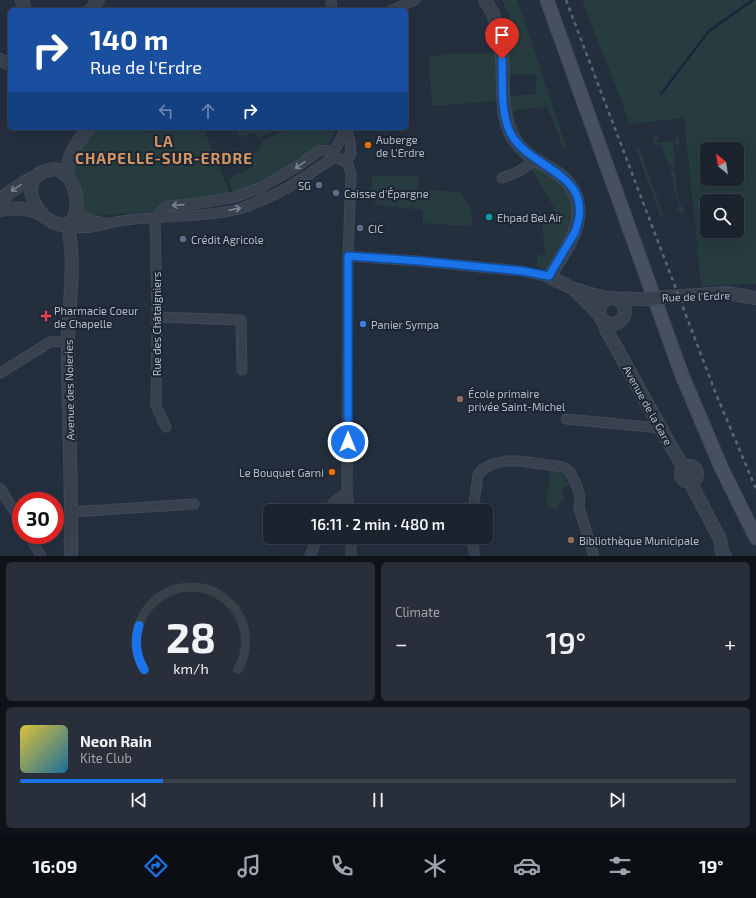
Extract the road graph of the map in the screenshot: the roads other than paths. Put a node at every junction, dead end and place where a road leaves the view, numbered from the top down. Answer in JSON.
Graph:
{"nodes":[{"id":1,"x":415,"y":0,"type":"edge"},
{"id":2,"x":485,"y":0,"type":"edge"},
{"id":3,"x":546,"y":0,"type":"edge"},
{"id":4,"x":397,"y":8,"type":"edge"},
{"id":5,"x":81,"y":130,"type":"edge"},
{"id":6,"x":87,"y":130,"type":"edge"},
{"id":7,"x":346,"y":130,"type":"edge"},
{"id":8,"x":347,"y":130,"type":"edge"},
{"id":9,"x":350,"y":148,"type":"junction"},
{"id":10,"x":336,"y":150,"type":"junction"},
{"id":11,"x":534,"y":158,"type":"junction"},
{"id":12,"x":346,"y":160,"type":"junction"},
{"id":13,"x":55,"y":169,"type":"junction"},
{"id":14,"x":67,"y":175,"type":"junction"},
{"id":15,"x":33,"y":178,"type":"junction"},
{"id":16,"x":502,"y":178,"type":"dead end"},
{"id":17,"x":0,"y":199,"type":"edge"},
{"id":18,"x":0,"y":210,"type":"edge"},
{"id":19,"x":76,"y":212,"type":"junction"},
{"id":20,"x":42,"y":214,"type":"junction"},
{"id":21,"x":155,"y":218,"type":"junction"},
{"id":22,"x":108,"y":223,"type":"junction"},
{"id":23,"x":69,"y":224,"type":"junction"},
{"id":24,"x":348,"y":256,"type":"junction"},
{"id":25,"x":549,"y":276,"type":"junction"},
{"id":26,"x":574,"y":289,"type":"junction"},
{"id":27,"x":612,"y":298,"type":"junction"},
{"id":28,"x":641,"y":299,"type":"junction"},
{"id":29,"x":756,"y":300,"type":"edge"},
{"id":30,"x":625,"y":311,"type":"junction"},
{"id":31,"x":157,"y":317,"type":"junction"},
{"id":32,"x":605,"y":320,"type":"junction"},
{"id":33,"x":68,"y":341,"type":"junction"},
{"id":34,"x":242,"y":370,"type":"dead end"},
{"id":35,"x":0,"y":373,"type":"edge"},
{"id":36,"x":566,"y":419,"type":"dead end"},
{"id":37,"x":166,"y":427,"type":"dead end"},
{"id":38,"x":660,"y":428,"type":"junction"},
{"id":39,"x":0,"y":488,"type":"edge"},
{"id":40,"x":348,"y":493,"type":"junction"},
{"id":41,"x":194,"y":504,"type":"dead end"},
{"id":42,"x":332,"y":504,"type":"edge"},
{"id":43,"x":349,"y":504,"type":"edge"},
{"id":44,"x":474,"y":504,"type":"edge"},
{"id":45,"x":12,"y":507,"type":"edge"},
{"id":46,"x":72,"y":512,"type":"junction"},
{"id":47,"x":756,"y":538,"type":"edge"},
{"id":48,"x":34,"y":544,"type":"edge"},
{"id":49,"x":315,"y":544,"type":"edge"},
{"id":50,"x":351,"y":544,"type":"edge"},
{"id":51,"x":472,"y":544,"type":"edge"},
{"id":52,"x":41,"y":556,"type":"edge"},
{"id":53,"x":71,"y":556,"type":"edge"},
{"id":54,"x":310,"y":556,"type":"edge"},
{"id":55,"x":351,"y":556,"type":"edge"},
{"id":56,"x":475,"y":556,"type":"edge"},
{"id":57,"x":594,"y":556,"type":"edge"},
{"id":58,"x":725,"y":556,"type":"edge"}],
"edges":[{"from":1,"to":4,"type":"street"},
{"from":2,"to":11,"type":"street"},
{"from":3,"to":47,"type":"main road"},
{"from":5,"to":13,"type":"street"},
{"from":6,"to":14,"type":"street"},
{"from":7,"to":10,"type":"street"},
{"from":8,"to":9,"type":"street"},
{"from":9,"to":10,"type":"street"},
{"from":9,"to":12,"type":"street"},
{"from":10,"to":12,"type":"street"},
{"from":21,"to":10,"type":"street","one_way":true},
{"from":10,"to":21,"type":"street","one_way":true},
{"from":11,"to":16,"type":"street"},
{"from":11,"to":25,"type":"street"},
{"from":12,"to":24,"type":"street"},
{"from":13,"to":14,"type":"street"},
{"from":13,"to":15,"type":"street"},
{"from":14,"to":19,"type":"street"},
{"from":15,"to":17,"type":"street","one_way":true},
{"from":15,"to":20,"type":"street"},
{"from":18,"to":20,"type":"street"},
{"from":19,"to":22,"type":"street"},
{"from":19,"to":23,"type":"street"},
{"from":20,"to":23,"type":"street"},
{"from":21,"to":22,"type":"street"},
{"from":21,"to":31,"type":"street","name":"Rue des Châtaigniers"},
{"from":22,"to":23,"type":"street"},
{"from":23,"to":33,"type":"street","name":"Avenue des Noieries"},
{"from":24,"to":25,"type":"street","name":"Rue de l'Erdre"},
{"from":24,"to":40,"type":"street"},
{"from":25,"to":26,"type":"street","name":"Rue de l'Erdre"},
{"from":26,"to":27,"type":"street","name":"Rue de l'Erdre"},
{"from":26,"to":32,"type":"street","name":"Rue de l'Erdre"},
{"from":27,"to":28,"type":"street","name":"Rue de l'Erdre"},
{"from":27,"to":30,"type":"street"},
{"from":27,"to":32,"type":"street"},
{"from":28,"to":29,"type":"street","name":"Rue de l'Erdre","bridge":true},
{"from":28,"to":30,"type":"street"},
{"from":30,"to":32,"type":"street"},
{"from":31,"to":34,"type":"street"},
{"from":31,"to":37,"type":"street","name":"Rue des Châtaigniers"},
{"from":32,"to":38,"type":"street","name":"Avenue de la Gare"},
{"from":33,"to":35,"type":"street"},
{"from":33,"to":46,"type":"street","name":"Avenue des Noieries"},
{"from":36,"to":38,"type":"street"},
{"from":38,"to":58,"type":"street","name":"Avenue de la Gare"},
{"from":39,"to":45,"type":"street"},
{"from":40,"to":42,"type":"street"},
{"from":40,"to":43,"type":"street"},
{"from":41,"to":46,"type":"street"},
{"from":44,"to":57,"type":"street"},
{"from":46,"to":53,"type":"street","name":"Avenue des Noieries"},
{"from":48,"to":52,"type":"street"},
{"from":49,"to":54,"type":"street"},
{"from":50,"to":55,"type":"street"},
{"from":51,"to":56,"type":"street"}]}
